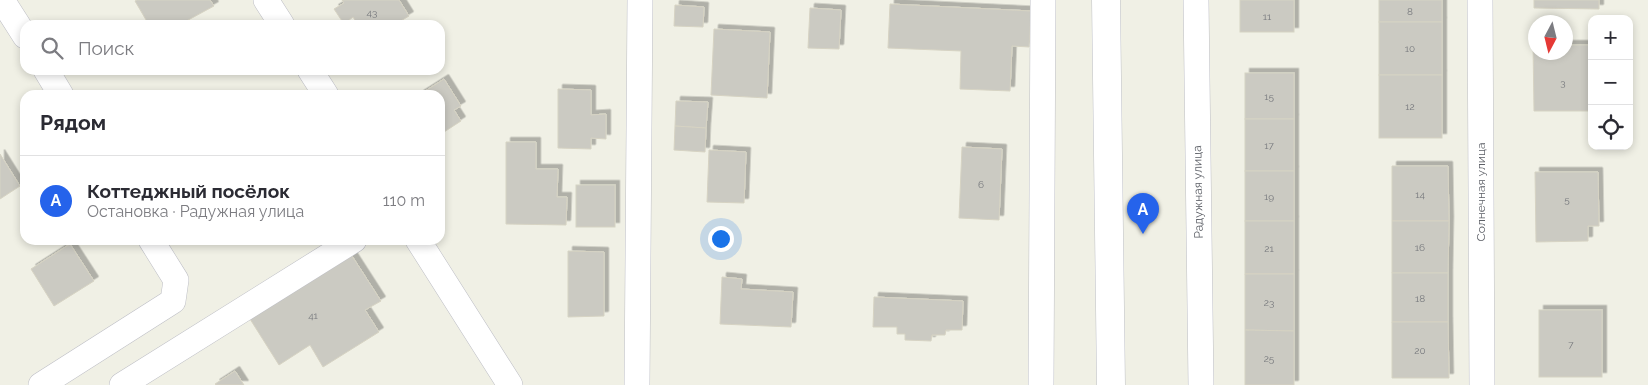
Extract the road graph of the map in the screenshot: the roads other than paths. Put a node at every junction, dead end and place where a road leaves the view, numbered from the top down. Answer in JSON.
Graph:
{"nodes":[{"id":1,"x":2,"y":0,"type":"edge"},
{"id":2,"x":266,"y":0,"type":"edge"},
{"id":3,"x":640,"y":0,"type":"edge"},
{"id":4,"x":1043,"y":0,"type":"edge"},
{"id":5,"x":1106,"y":0,"type":"edge"},
{"id":6,"x":1196,"y":0,"type":"edge"},
{"id":7,"x":1480,"y":0,"type":"edge"},
{"id":8,"x":279,"y":20,"type":"edge"},
{"id":9,"x":20,"y":28,"type":"edge"},
{"id":10,"x":49,"y":75,"type":"edge"},
{"id":11,"x":313,"y":75,"type":"edge"},
{"id":12,"x":58,"y":90,"type":"edge"},
{"id":13,"x":323,"y":90,"type":"edge"},
{"id":14,"x":154,"y":245,"type":"edge"},
{"id":15,"x":346,"y":245,"type":"edge"},
{"id":16,"x":421,"y":245,"type":"edge"},
{"id":17,"x":42,"y":385,"type":"edge"},
{"id":18,"x":122,"y":385,"type":"edge"},
{"id":19,"x":510,"y":385,"type":"edge"},
{"id":20,"x":637,"y":385,"type":"edge"},
{"id":21,"x":1041,"y":385,"type":"edge"},
{"id":22,"x":1111,"y":385,"type":"edge"},
{"id":23,"x":1201,"y":385,"type":"edge"},
{"id":24,"x":1482,"y":385,"type":"edge"}],
"edges":[{"from":1,"to":9,"type":"street"},
{"from":2,"to":8,"type":"street"},
{"from":3,"to":20,"type":"street"},
{"from":4,"to":21,"type":"street"},
{"from":5,"to":22,"type":"main road"},
{"from":6,"to":23,"type":"street","name":"Радужная улица"},
{"from":7,"to":24,"type":"street","name":"Солнечная улица"},
{"from":10,"to":12,"type":"street"},
{"from":11,"to":13,"type":"street"},
{"from":14,"to":17,"type":"street"},
{"from":15,"to":18,"type":"street"},
{"from":16,"to":19,"type":"street"}]}
